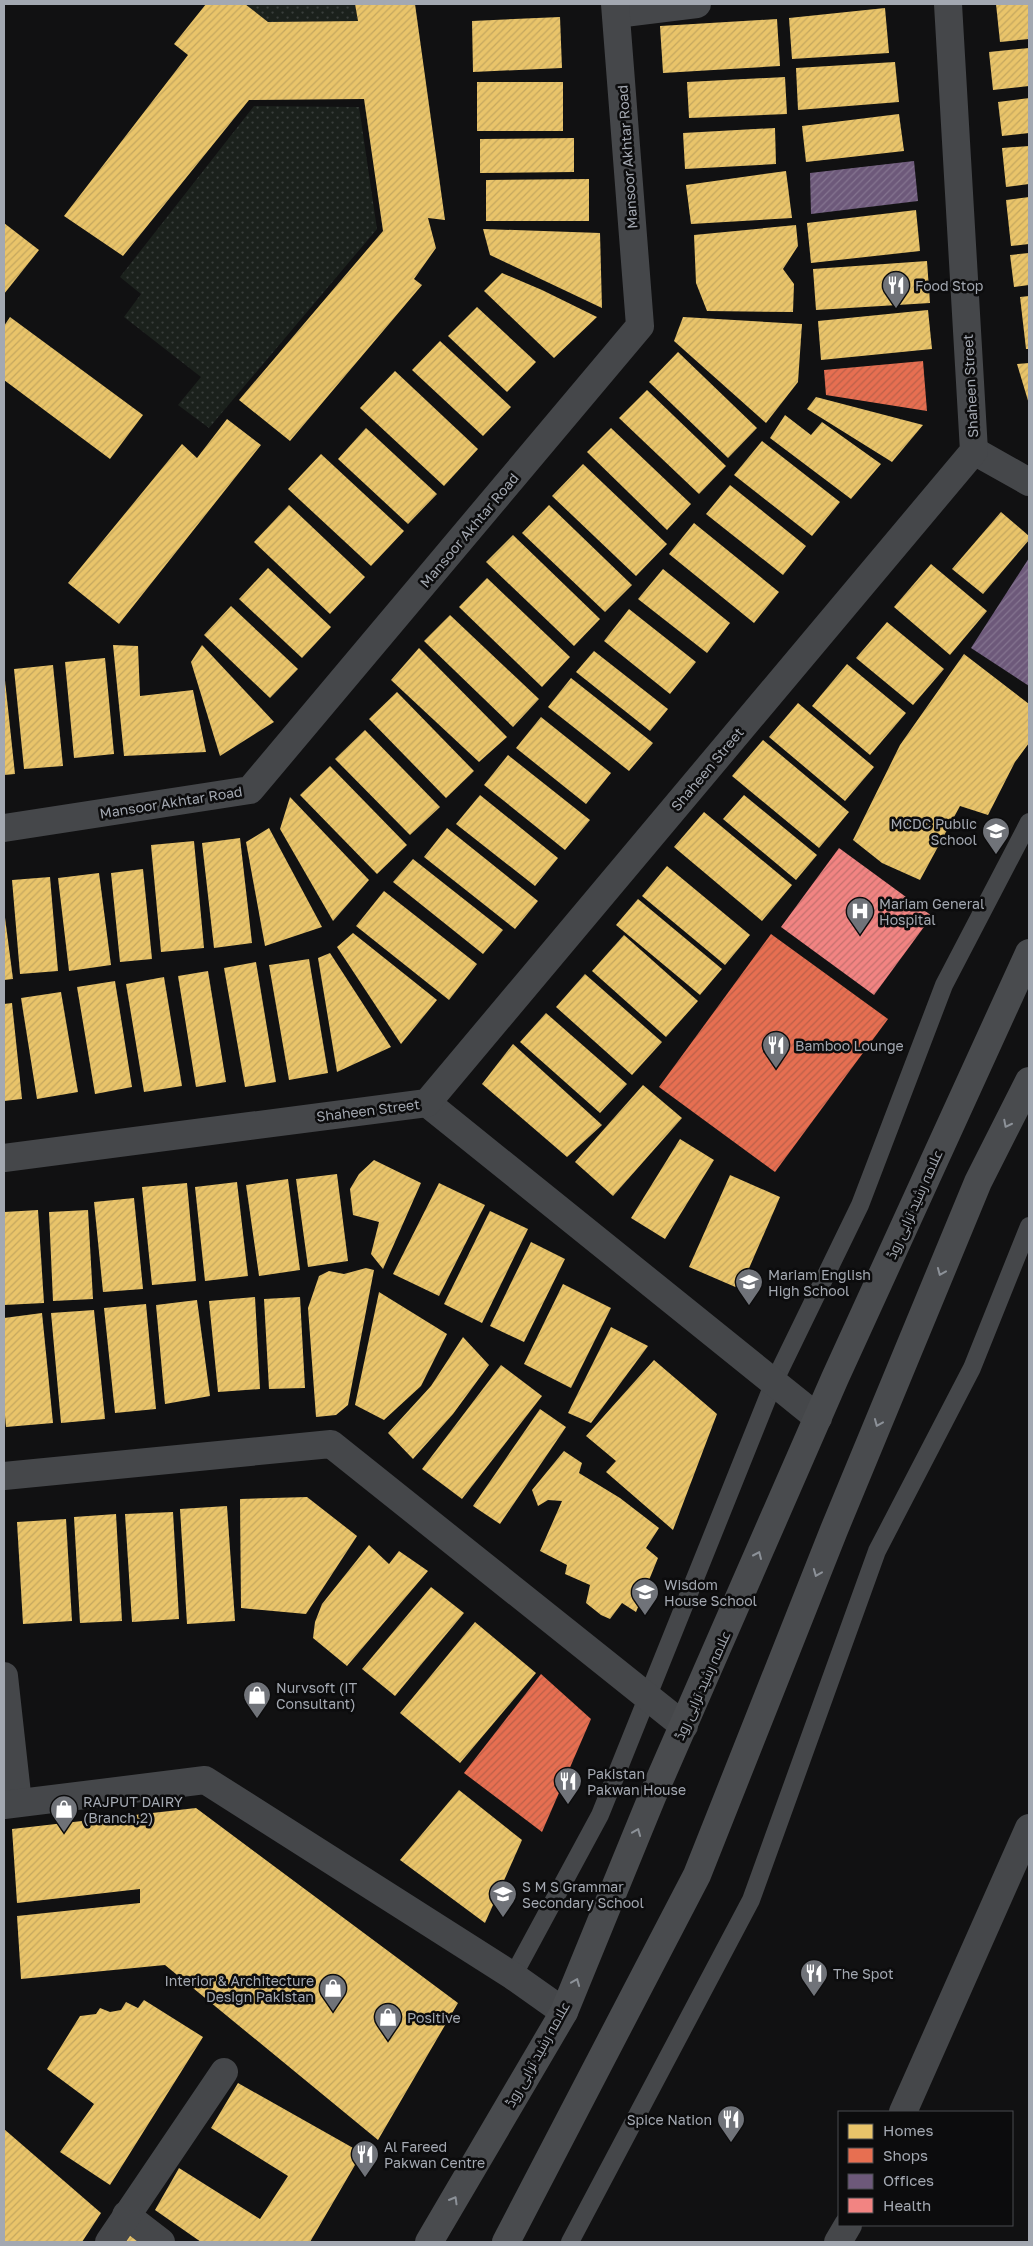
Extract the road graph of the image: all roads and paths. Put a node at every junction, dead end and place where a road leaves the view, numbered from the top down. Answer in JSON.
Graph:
{"nodes":[{"id":1,"x":697,"y":4,"type":"edge"},
{"id":2,"x":948,"y":4,"type":"edge"},
{"id":3,"x":616,"y":9,"type":"edge"},
{"id":4,"x":974,"y":450,"type":"junction"},
{"id":5,"x":1029,"y":482,"type":"edge"},
{"id":6,"x":1029,"y":822,"type":"edge"},
{"id":7,"x":4,"y":828,"type":"edge"},
{"id":8,"x":1029,"y":953,"type":"edge"},
{"id":9,"x":1029,"y":1081,"type":"edge"},
{"id":10,"x":427,"y":1103,"type":"junction"},
{"id":11,"x":4,"y":1158,"type":"edge"},
{"id":12,"x":1029,"y":1226,"type":"edge"},
{"id":13,"x":774,"y":1382,"type":"junction"},
{"id":14,"x":818,"y":1418,"type":"junction"},
{"id":15,"x":4,"y":1476,"type":"edge"},
{"id":16,"x":4,"y":1676,"type":"edge"},
{"id":17,"x":647,"y":1697,"type":"junction"},
{"id":18,"x":684,"y":1726,"type":"junction"},
{"id":19,"x":11,"y":1804,"type":"edge"},
{"id":20,"x":1029,"y":1828,"type":"edge"},
{"id":21,"x":513,"y":1976,"type":"junction"},
{"id":22,"x":564,"y":2012,"type":"junction"},
{"id":23,"x":224,"y":2072,"type":"dead end"},
{"id":24,"x":903,"y":2111,"type":"edge"},
{"id":25,"x":126,"y":2215,"type":"junction"},
{"id":26,"x":847,"y":2226,"type":"edge"},
{"id":27,"x":109,"y":2242,"type":"edge"},
{"id":28,"x":161,"y":2242,"type":"edge"},
{"id":29,"x":429,"y":2242,"type":"edge"},
{"id":30,"x":506,"y":2242,"type":"edge"},
{"id":31,"x":570,"y":2242,"type":"edge"},
{"id":32,"x":838,"y":2242,"type":"edge"}],
"edges":[{"from":1,"to":3,"type":"street"},
{"from":2,"to":4,"type":"street","name":"Shaheen Street"},
{"from":3,"to":7,"type":"street","name":"Mansoor Akhtar Road"},
{"from":4,"to":5,"type":"street"},
{"from":4,"to":10,"type":"street","name":"Shaheen Street"},
{"from":6,"to":13,"type":"lane"},
{"from":8,"to":14,"type":"main road","name":"علامہ رشید ترابی روڈ"},
{"from":9,"to":30,"type":"main road","one_way":true},
{"from":10,"to":11,"type":"street","name":"Shaheen Street"},
{"from":10,"to":13,"type":"street"},
{"from":12,"to":31,"type":"lane"},
{"from":13,"to":14,"type":"street"},
{"from":13,"to":17,"type":"lane"},
{"from":18,"to":14,"type":"main road","name":"علامہ رشید ترابی روڈ","one_way":true},
{"from":15,"to":17,"type":"street"},
{"from":16,"to":19,"type":"street"},
{"from":17,"to":18,"type":"street"},
{"from":17,"to":21,"type":"lane"},
{"from":22,"to":18,"type":"main road","name":"علامہ رشید ترابی روڈ","one_way":true},
{"from":19,"to":21,"type":"street"},
{"from":20,"to":24,"type":"street"},
{"from":21,"to":22,"type":"street"},
{"from":29,"to":22,"type":"main road","name":"علامہ رشید ترابی روڈ","one_way":true},
{"from":23,"to":25,"type":"street"},
{"from":25,"to":27,"type":"street"},
{"from":25,"to":28,"type":"street"},
{"from":26,"to":32,"type":"street"}]}
